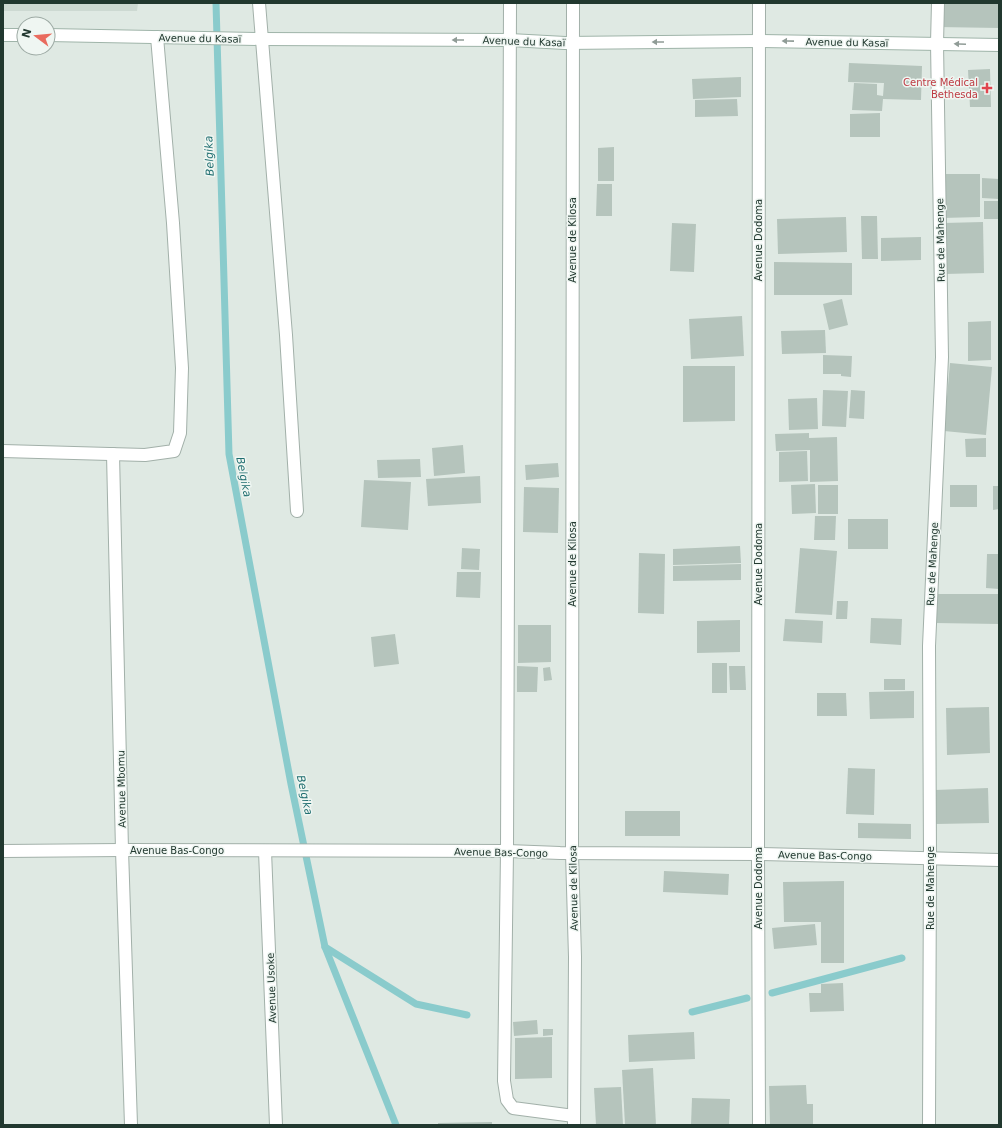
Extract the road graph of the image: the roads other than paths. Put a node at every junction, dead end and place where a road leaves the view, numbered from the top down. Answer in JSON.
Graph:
{"nodes":[{"id":1,"x":259,"y":3,"type":"edge"},
{"id":2,"x":510,"y":3,"type":"edge"},
{"id":3,"x":573,"y":3,"type":"edge"},
{"id":4,"x":759,"y":3,"type":"edge"},
{"id":5,"x":938,"y":3,"type":"edge"},
{"id":6,"x":3,"y":35,"type":"edge"},
{"id":7,"x":16,"y":35,"type":"edge"},
{"id":8,"x":56,"y":35,"type":"edge"},
{"id":9,"x":158,"y":37,"type":"junction"},
{"id":10,"x":262,"y":39,"type":"junction"},
{"id":11,"x":510,"y":40,"type":"junction"},
{"id":12,"x":758,"y":41,"type":"junction"},
{"id":13,"x":572,"y":42,"type":"junction"},
{"id":14,"x":937,"y":43,"type":"junction"},
{"id":15,"x":999,"y":45,"type":"edge"},
{"id":16,"x":3,"y":451,"type":"edge"},
{"id":17,"x":113,"y":454,"type":"junction"},
{"id":18,"x":297,"y":511,"type":"dead end"},
{"id":19,"x":122,"y":850,"type":"junction"},
{"id":20,"x":3,"y":851,"type":"edge"},
{"id":21,"x":265,"y":851,"type":"junction"},
{"id":22,"x":507,"y":851,"type":"junction"},
{"id":23,"x":572,"y":853,"type":"junction"},
{"id":24,"x":758,"y":854,"type":"junction"},
{"id":25,"x":930,"y":858,"type":"junction"},
{"id":26,"x":999,"y":860,"type":"edge"},
{"id":27,"x":574,"y":1121,"type":"edge"},
{"id":28,"x":131,"y":1125,"type":"edge"},
{"id":29,"x":276,"y":1125,"type":"edge"},
{"id":30,"x":759,"y":1125,"type":"edge"},
{"id":31,"x":929,"y":1125,"type":"edge"}],
"edges":[{"from":1,"to":10,"type":"street"},
{"from":2,"to":11,"type":"street"},
{"from":3,"to":13,"type":"street","name":"Avenue de Kilosa"},
{"from":4,"to":12,"type":"street","name":"Avenue Dodoma"},
{"from":5,"to":14,"type":"street","name":"Rue de Mahenge"},
{"from":6,"to":7,"type":"street"},
{"from":8,"to":9,"type":"street","name":"Avenue du Kasaï"},
{"from":9,"to":10,"type":"street","name":"Avenue du Kasaï"},
{"from":9,"to":17,"type":"street"},
{"from":11,"to":10,"type":"street","name":"Avenue du Kasaï","one_way":true},
{"from":10,"to":18,"type":"street"},
{"from":11,"to":13,"type":"street","name":"Avenue du Kasaï"},
{"from":11,"to":22,"type":"street"},
{"from":12,"to":13,"type":"street","name":"Avenue du Kasaï","one_way":true},
{"from":14,"to":12,"type":"street","name":"Avenue du Kasaï","one_way":true},
{"from":12,"to":24,"type":"street","name":"Avenue Dodoma"},
{"from":13,"to":23,"type":"street","name":"Avenue de Kilosa"},
{"from":15,"to":14,"type":"street","name":"Avenue du Kasaï","one_way":true},
{"from":14,"to":25,"type":"street","name":"Rue de Mahenge"},
{"from":16,"to":17,"type":"street"},
{"from":17,"to":19,"type":"street","name":"Avenue Mbomu"},
{"from":19,"to":20,"type":"street","name":"Avenue Bas-Congo"},
{"from":19,"to":21,"type":"street","name":"Avenue Bas-Congo"},
{"from":19,"to":28,"type":"street","name":"Avenue Mbomu"},
{"from":21,"to":22,"type":"street","name":"Avenue Bas-Congo"},
{"from":21,"to":29,"type":"street","name":"Avenue Usoke"},
{"from":22,"to":23,"type":"street","name":"Avenue Bas-Congo"},
{"from":22,"to":27,"type":"street"},
{"from":23,"to":24,"type":"street","name":"Avenue Bas-Congo"},
{"from":23,"to":27,"type":"street","name":"Avenue de Kilosa"},
{"from":24,"to":25,"type":"street","name":"Avenue Bas-Congo"},
{"from":24,"to":30,"type":"street","name":"Avenue Dodoma"},
{"from":25,"to":26,"type":"street","name":"Avenue Bas-Congo"},
{"from":25,"to":31,"type":"street","name":"Rue de Mahenge"}]}
